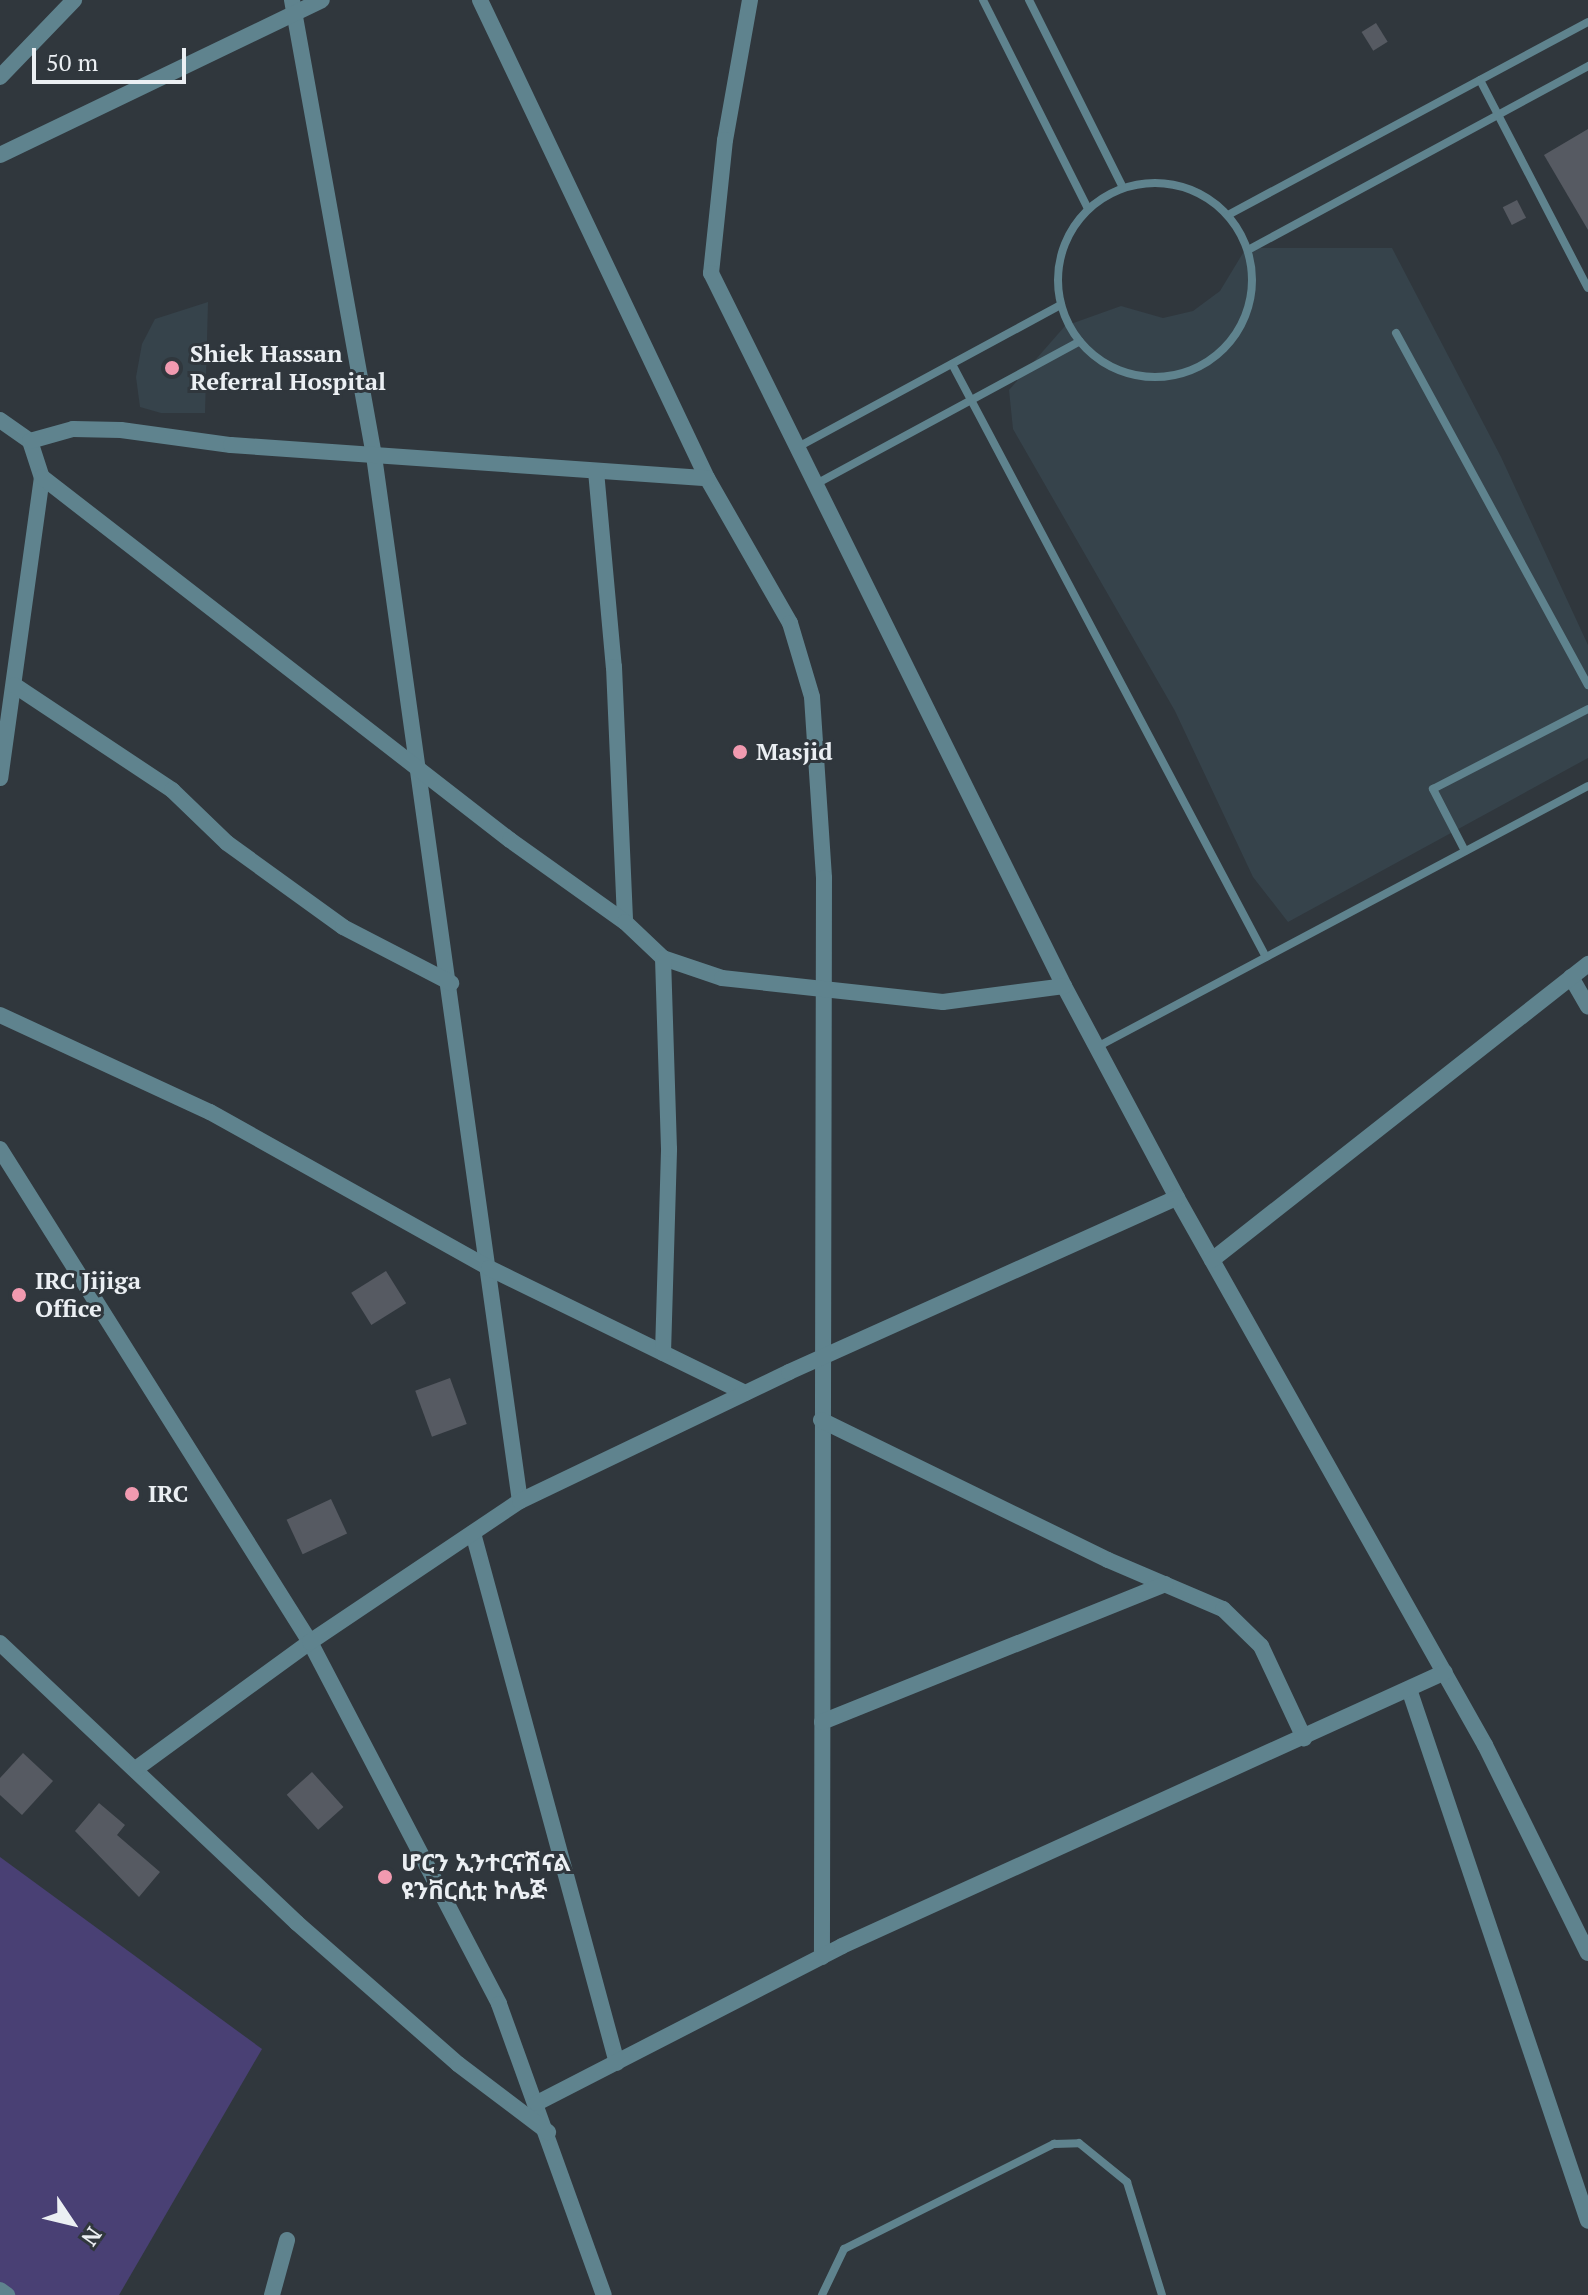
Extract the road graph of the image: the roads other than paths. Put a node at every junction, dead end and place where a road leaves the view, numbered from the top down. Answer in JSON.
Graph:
{"nodes":[{"id":1,"x":74,"y":0,"type":"edge"},
{"id":2,"x":322,"y":0,"type":"edge"},
{"id":3,"x":480,"y":0,"type":"edge"},
{"id":4,"x":750,"y":0,"type":"edge"},
{"id":5,"x":983,"y":0,"type":"edge"},
{"id":6,"x":1029,"y":0,"type":"edge"},
{"id":7,"x":294,"y":6,"type":"edge"},
{"id":8,"x":1588,"y":22,"type":"edge"},
{"id":9,"x":1588,"y":66,"type":"edge"},
{"id":10,"x":0,"y":77,"type":"edge"},
{"id":11,"x":1480,"y":80,"type":"junction"},
{"id":12,"x":1498,"y":115,"type":"junction"},
{"id":13,"x":0,"y":155,"type":"edge"},
{"id":14,"x":1123,"y":188,"type":"junction"},
{"id":15,"x":1088,"y":209,"type":"junction"},
{"id":16,"x":1228,"y":215,"type":"junction"},
{"id":17,"x":1248,"y":250,"type":"junction"},
{"id":18,"x":1588,"y":288,"type":"edge"},
{"id":19,"x":1061,"y":305,"type":"junction"},
{"id":20,"x":1396,"y":333,"type":"dead end"},
{"id":21,"x":1080,"y":341,"type":"junction"},
{"id":22,"x":952,"y":364,"type":"junction"},
{"id":23,"x":971,"y":400,"type":"junction"},
{"id":24,"x":0,"y":420,"type":"edge"},
{"id":25,"x":30,"y":441,"type":"junction"},
{"id":26,"x":798,"y":448,"type":"junction"},
{"id":27,"x":374,"y":456,"type":"junction"},
{"id":28,"x":596,"y":471,"type":"junction"},
{"id":29,"x":42,"y":477,"type":"junction"},
{"id":30,"x":707,"y":478,"type":"junction"},
{"id":31,"x":816,"y":484,"type":"junction"},
{"id":32,"x":0,"y":664,"type":"edge"},
{"id":33,"x":14,"y":679,"type":"junction"},
{"id":34,"x":1588,"y":685,"type":"edge"},
{"id":35,"x":1588,"y":709,"type":"edge"},
{"id":36,"x":420,"y":768,"type":"junction"},
{"id":37,"x":0,"y":778,"type":"edge"},
{"id":38,"x":1588,"y":786,"type":"edge"},
{"id":39,"x":1465,"y":851,"type":"junction"},
{"id":40,"x":625,"y":922,"type":"junction"},
{"id":41,"x":1266,"y":957,"type":"junction"},
{"id":42,"x":663,"y":958,"type":"junction"},
{"id":43,"x":1588,"y":964,"type":"edge"},
{"id":44,"x":1571,"y":977,"type":"junction"},
{"id":45,"x":451,"y":983,"type":"junction"},
{"id":46,"x":1064,"y":986,"type":"junction"},
{"id":47,"x":824,"y":990,"type":"junction"},
{"id":48,"x":1588,"y":1007,"type":"edge"},
{"id":49,"x":0,"y":1015,"type":"edge"},
{"id":50,"x":1097,"y":1047,"type":"junction"},
{"id":51,"x":0,"y":1149,"type":"edge"},
{"id":52,"x":1177,"y":1198,"type":"junction"},
{"id":53,"x":1212,"y":1260,"type":"junction"},
{"id":54,"x":489,"y":1268,"type":"junction"},
{"id":55,"x":663,"y":1353,"type":"junction"},
{"id":56,"x":821,"y":1357,"type":"junction"},
{"id":57,"x":745,"y":1393,"type":"junction"},
{"id":58,"x":821,"y":1420,"type":"junction"},
{"id":59,"x":520,"y":1501,"type":"junction"},
{"id":60,"x":473,"y":1533,"type":"junction"},
{"id":61,"x":1165,"y":1584,"type":"junction"},
{"id":62,"x":310,"y":1642,"type":"junction"},
{"id":63,"x":0,"y":1643,"type":"edge"},
{"id":64,"x":1445,"y":1672,"type":"junction"},
{"id":65,"x":1409,"y":1689,"type":"junction"},
{"id":66,"x":822,"y":1722,"type":"junction"},
{"id":67,"x":1304,"y":1738,"type":"junction"},
{"id":68,"x":137,"y":1768,"type":"junction"},
{"id":69,"x":1588,"y":1953,"type":"edge"},
{"id":70,"x":822,"y":1957,"type":"junction"},
{"id":71,"x":617,"y":2063,"type":"junction"},
{"id":72,"x":537,"y":2103,"type":"junction"},
{"id":73,"x":549,"y":2133,"type":"junction"},
{"id":74,"x":1588,"y":2221,"type":"edge"},
{"id":75,"x":287,"y":2240,"type":"dead end"},
{"id":76,"x":0,"y":2290,"type":"edge"},
{"id":77,"x":7,"y":2295,"type":"edge"},
{"id":78,"x":272,"y":2295,"type":"edge"},
{"id":79,"x":604,"y":2295,"type":"edge"},
{"id":80,"x":822,"y":2295,"type":"edge"},
{"id":81,"x":1162,"y":2295,"type":"edge"}],
"edges":[{"from":1,"to":10,"type":"street"},
{"from":2,"to":7,"type":"street"},
{"from":3,"to":30,"type":"street"},
{"from":4,"to":26,"type":"street"},
{"from":5,"to":15,"type":"lane"},
{"from":6,"to":14,"type":"lane"},
{"from":7,"to":13,"type":"street"},
{"from":7,"to":27,"type":"street"},
{"from":8,"to":11,"type":"lane"},
{"from":9,"to":12,"type":"lane"},
{"from":11,"to":12,"type":"lane"},
{"from":11,"to":16,"type":"lane"},
{"from":12,"to":17,"type":"lane"},
{"from":12,"to":18,"type":"lane"},
{"from":14,"to":15,"type":"lane"},
{"from":14,"to":16,"type":"lane"},
{"from":15,"to":19,"type":"lane"},
{"from":16,"to":17,"type":"lane"},
{"from":17,"to":21,"type":"lane"},
{"from":19,"to":21,"type":"lane"},
{"from":19,"to":22,"type":"lane"},
{"from":20,"to":34,"type":"lane"},
{"from":21,"to":23,"type":"lane"},
{"from":22,"to":23,"type":"lane"},
{"from":22,"to":26,"type":"lane"},
{"from":23,"to":31,"type":"lane"},
{"from":23,"to":41,"type":"lane"},
{"from":24,"to":25,"type":"street"},
{"from":25,"to":27,"type":"street"},
{"from":25,"to":29,"type":"street"},
{"from":26,"to":31,"type":"street"},
{"from":27,"to":28,"type":"street"},
{"from":27,"to":36,"type":"street"},
{"from":28,"to":30,"type":"street"},
{"from":28,"to":40,"type":"street"},
{"from":29,"to":33,"type":"street"},
{"from":29,"to":36,"type":"street"},
{"from":30,"to":47,"type":"street"},
{"from":31,"to":46,"type":"street"},
{"from":32,"to":33,"type":"street"},
{"from":33,"to":37,"type":"street"},
{"from":33,"to":45,"type":"street"},
{"from":35,"to":39,"type":"lane"},
{"from":36,"to":40,"type":"street"},
{"from":36,"to":45,"type":"street"},
{"from":38,"to":39,"type":"lane"},
{"from":39,"to":41,"type":"lane"},
{"from":40,"to":42,"type":"street"},
{"from":41,"to":50,"type":"lane"},
{"from":42,"to":47,"type":"street"},
{"from":42,"to":55,"type":"street"},
{"from":43,"to":44,"type":"street"},
{"from":44,"to":48,"type":"street"},
{"from":44,"to":53,"type":"street"},
{"from":45,"to":54,"type":"street"},
{"from":46,"to":47,"type":"street"},
{"from":46,"to":50,"type":"street"},
{"from":47,"to":56,"type":"street"},
{"from":49,"to":54,"type":"street"},
{"from":50,"to":52,"type":"street"},
{"from":51,"to":62,"type":"street"},
{"from":52,"to":53,"type":"street"},
{"from":52,"to":56,"type":"street"},
{"from":53,"to":64,"type":"street"},
{"from":54,"to":55,"type":"street"},
{"from":54,"to":59,"type":"street"},
{"from":55,"to":57,"type":"street"},
{"from":56,"to":57,"type":"street"},
{"from":56,"to":58,"type":"street"},
{"from":57,"to":59,"type":"street"},
{"from":58,"to":61,"type":"street"},
{"from":58,"to":66,"type":"street"},
{"from":59,"to":60,"type":"street"},
{"from":60,"to":62,"type":"street"},
{"from":60,"to":71,"type":"street"},
{"from":61,"to":66,"type":"street"},
{"from":61,"to":67,"type":"street"},
{"from":62,"to":68,"type":"street"},
{"from":62,"to":72,"type":"street"},
{"from":63,"to":68,"type":"street"},
{"from":64,"to":65,"type":"street"},
{"from":64,"to":69,"type":"street"},
{"from":65,"to":67,"type":"street"},
{"from":65,"to":74,"type":"street"},
{"from":66,"to":70,"type":"street"},
{"from":67,"to":70,"type":"street"},
{"from":68,"to":73,"type":"street"},
{"from":70,"to":71,"type":"street"},
{"from":71,"to":72,"type":"street"},
{"from":72,"to":73,"type":"street"},
{"from":73,"to":79,"type":"street"},
{"from":75,"to":78,"type":"street"},
{"from":76,"to":77,"type":"street"},
{"from":80,"to":81,"type":"lane"}]}
